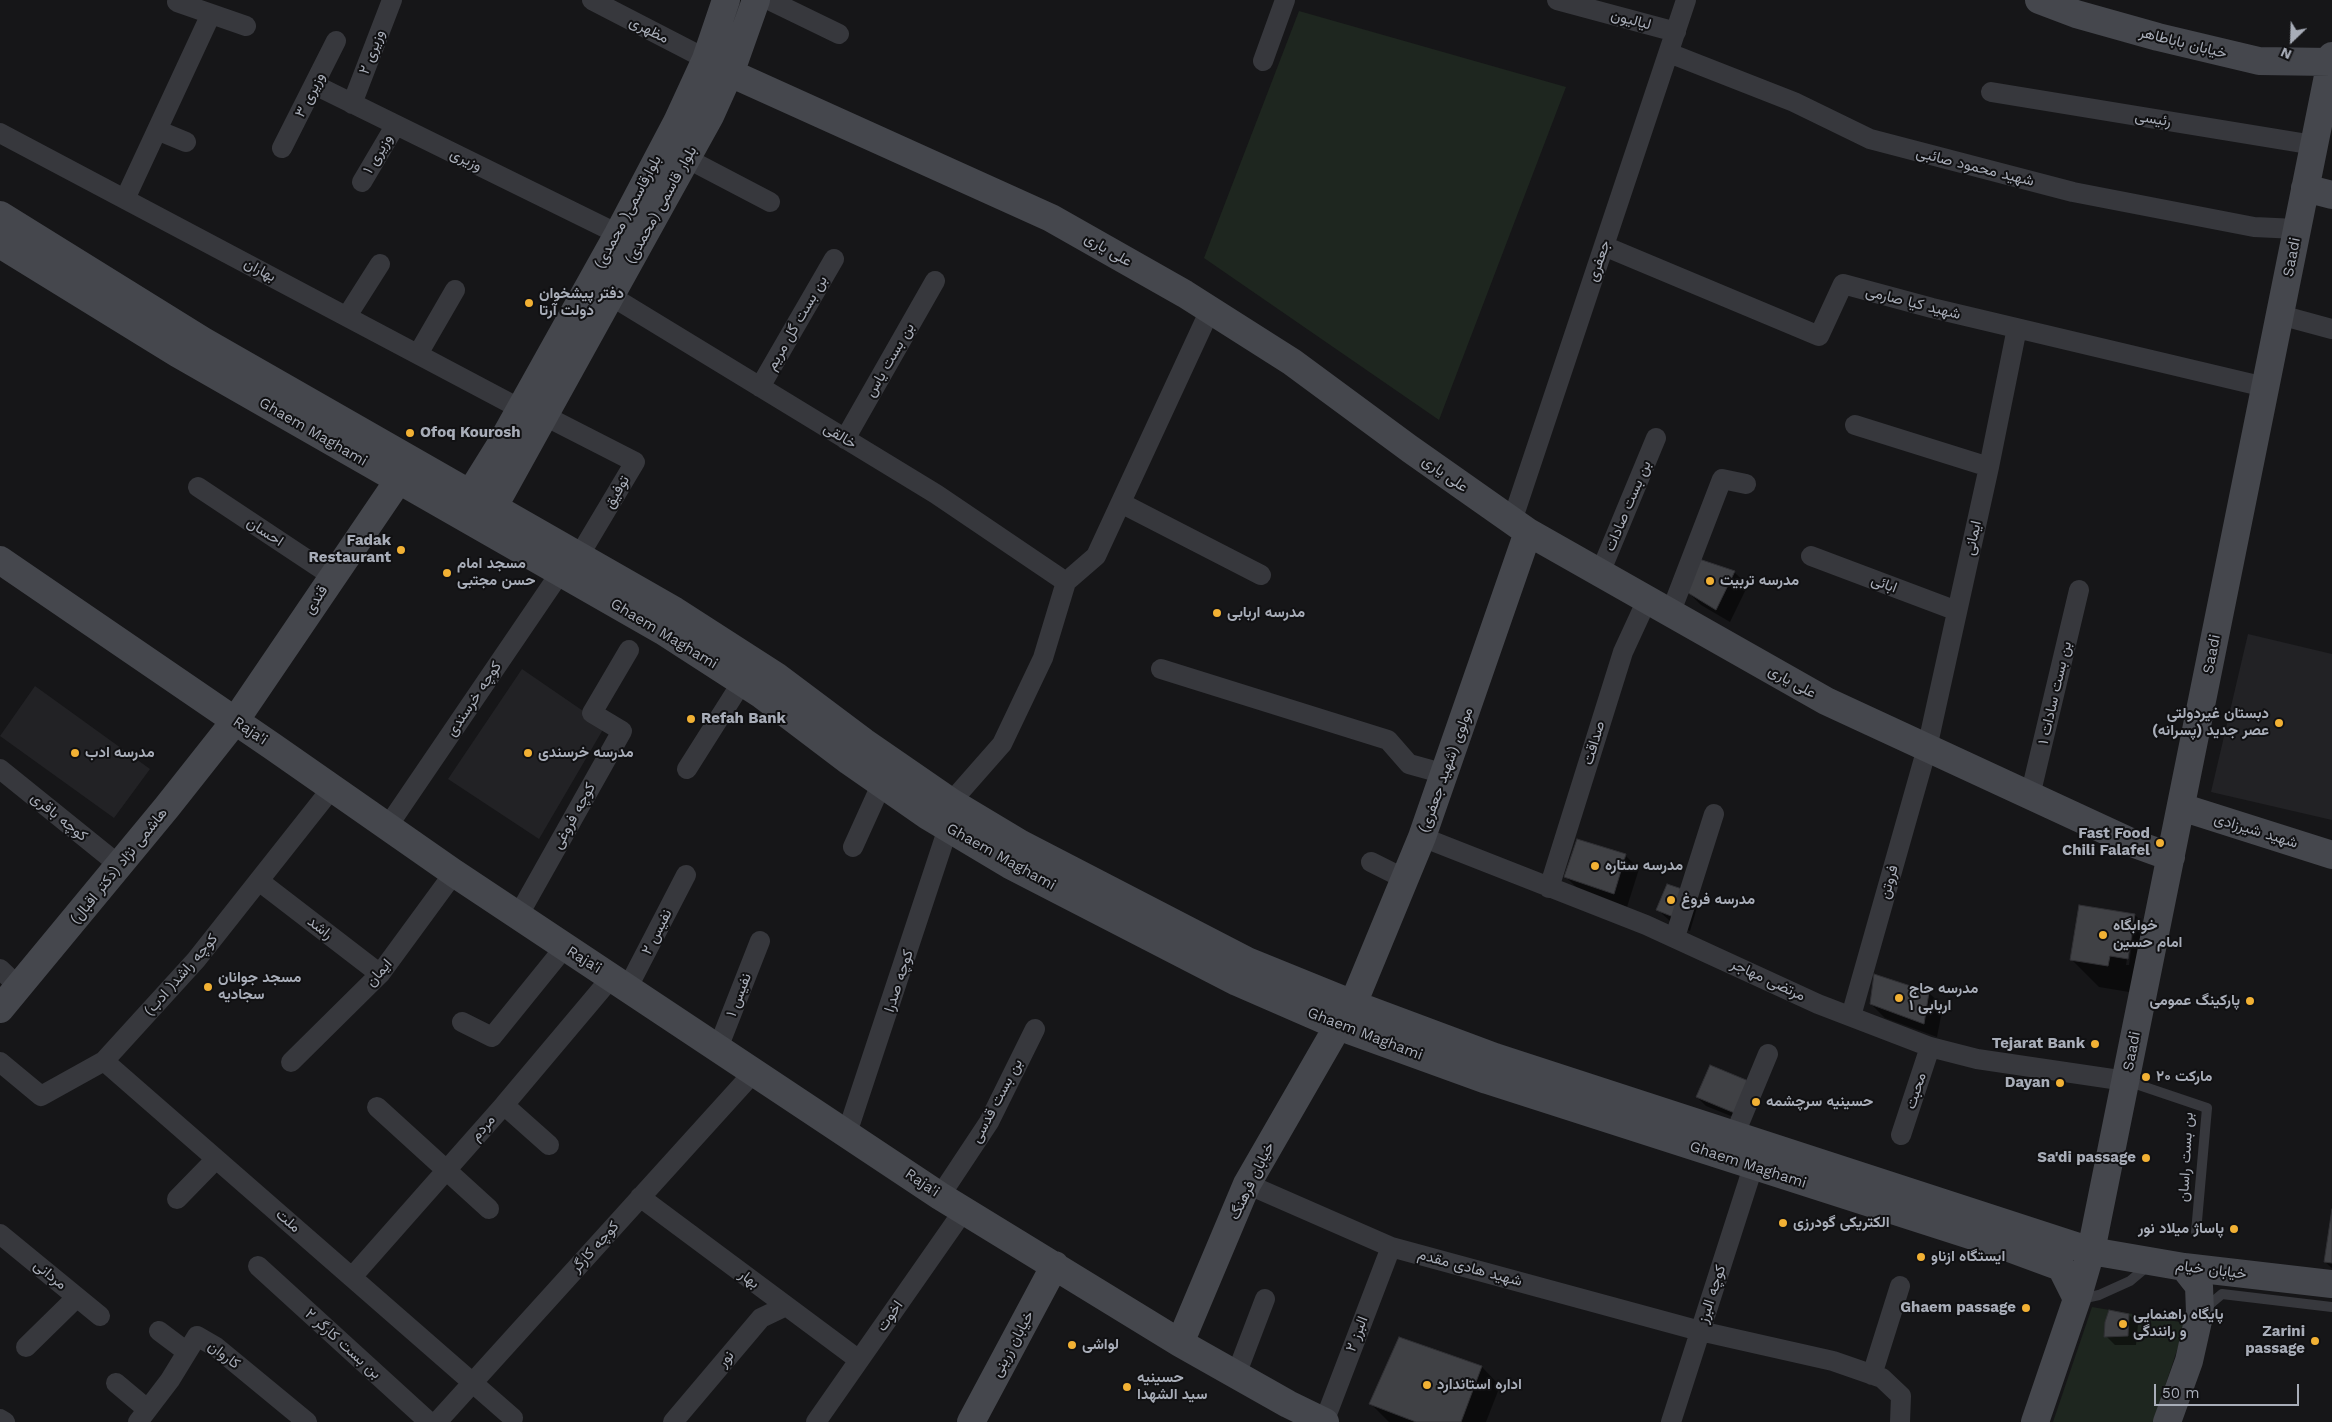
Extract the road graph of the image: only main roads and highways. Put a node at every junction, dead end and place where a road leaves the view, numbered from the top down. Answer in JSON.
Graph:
{"nodes":[{"id":1,"x":726,"y":0,"type":"edge"},
{"id":2,"x":756,"y":0,"type":"edge"},
{"id":3,"x":2039,"y":0,"type":"edge"},
{"id":4,"x":706,"y":59,"type":"junction"},
{"id":5,"x":2331,"y":59,"type":"edge"},
{"id":6,"x":730,"y":73,"type":"junction"},
{"id":7,"x":2305,"y":188,"type":"junction"},
{"id":8,"x":2332,"y":195,"type":"edge"},
{"id":9,"x":0,"y":215,"type":"edge"},
{"id":10,"x":0,"y":244,"type":"edge"},
{"id":11,"x":197,"y":351,"type":"junction"},
{"id":12,"x":508,"y":455,"type":"junction"},
{"id":13,"x":398,"y":480,"type":"junction"},
{"id":14,"x":470,"y":494,"type":"junction"},
{"id":15,"x":493,"y":508,"type":"junction"},
{"id":16,"x":1520,"y":527,"type":"junction"},
{"id":17,"x":0,"y":560,"type":"edge"},
{"id":18,"x":570,"y":565,"type":"junction"},
{"id":19,"x":235,"y":721,"type":"junction"},
{"id":20,"x":857,"y":751,"type":"junction"},
{"id":21,"x":2181,"y":807,"type":"junction"},
{"id":22,"x":949,"y":815,"type":"junction"},
{"id":23,"x":2332,"y":855,"type":"edge"},
{"id":24,"x":2171,"y":857,"type":"junction"},
{"id":25,"x":10,"y":978,"type":"edge"},
{"id":26,"x":0,"y":1009,"type":"edge"},
{"id":27,"x":1345,"y":1015,"type":"junction"},
{"id":28,"x":1529,"y":1081,"type":"junction"},
{"id":29,"x":2100,"y":1208,"type":"junction"},
{"id":30,"x":2092,"y":1252,"type":"junction"},
{"id":31,"x":2152,"y":1263,"type":"junction"},
{"id":32,"x":1055,"y":1265,"type":"junction"},
{"id":33,"x":2184,"y":1267,"type":"junction"},
{"id":34,"x":2332,"y":1284,"type":"edge"},
{"id":35,"x":2077,"y":1299,"type":"junction"},
{"id":36,"x":1180,"y":1342,"type":"junction"},
{"id":37,"x":1315,"y":1420,"type":"edge"},
{"id":38,"x":971,"y":1422,"type":"edge"},
{"id":39,"x":2035,"y":1422,"type":"edge"},
{"id":40,"x":2167,"y":1422,"type":"edge"}],
"edges":[{"from":1,"to":4,"type":"main road","name":"بلوارقاسمی( محمدی)"},
{"from":2,"to":6,"type":"main road","name":"بلوار قاسمی (محمدی)"},
{"from":3,"to":5,"type":"main road","name":"خیابان باباطاهر"},
{"from":4,"to":6,"type":"main road","name":"علی یاری"},
{"from":4,"to":12,"type":"main road","name":"بلوارقاسمی( محمدی)"},
{"from":5,"to":7,"type":"main road","name":"Saadi"},
{"from":6,"to":12,"type":"main road","name":"بلوار قاسمی (محمدی)"},
{"from":6,"to":16,"type":"main road","name":"علی یاری"},
{"from":7,"to":8,"type":"main road"},
{"from":7,"to":21,"type":"main road","name":"Saadi"},
{"from":9,"to":11,"type":"main road","name":"Ghaem Maghami"},
{"from":10,"to":11,"type":"main road","name":"Ghaem Maghami"},
{"from":11,"to":13,"type":"main road","name":"Ghaem Maghami"},
{"from":11,"to":14,"type":"main road","name":"Ghaem Maghami"},
{"from":12,"to":14,"type":"main road","name":"بلوارقاسمی( محمدی)"},
{"from":12,"to":15,"type":"main road","name":"بلوار قاسمی (محمدی)"},
{"from":13,"to":18,"type":"main road","name":"Ghaem Maghami"},
{"from":13,"to":19,"type":"main road","name":"قندی"},
{"from":14,"to":15,"type":"main road","name":"Ghaem Maghami"},
{"from":15,"to":18,"type":"main road","name":"Ghaem Maghami"},
{"from":16,"to":24,"type":"main road","name":"علی یاری"},
{"from":16,"to":27,"type":"main road","name":"مولوی (شهید جعفری)"},
{"from":17,"to":19,"type":"main road","name":"Raja'i"},
{"from":18,"to":20,"type":"main road","name":"Ghaem Maghami"},
{"from":18,"to":20,"type":"main road","name":"Ghaem Maghami"},
{"from":19,"to":25,"type":"main road","name":"هاشمی نژاد (دکتر اقبال)"},
{"from":19,"to":32,"type":"main road","name":"Raja'i"},
{"from":20,"to":22,"type":"main road","name":"Ghaem Maghami"},
{"from":20,"to":22,"type":"main road","name":"Ghaem Maghami"},
{"from":21,"to":23,"type":"main road","name":"شهید شیرزادی"},
{"from":21,"to":24,"type":"main road","name":"Saadi"},
{"from":22,"to":27,"type":"main road","name":"Ghaem Maghami"},
{"from":24,"to":29,"type":"main road","name":"Saadi"},
{"from":25,"to":26,"type":"main road","name":"هاشمی نژاد (دکتر اقبال)"},
{"from":27,"to":28,"type":"main road","name":"Ghaem Maghami"},
{"from":27,"to":36,"type":"main road","name":"خیابان فرهنگ"},
{"from":28,"to":30,"type":"main road","name":"Ghaem Maghami"},
{"from":28,"to":35,"type":"main road","name":"Ghaem Maghami"},
{"from":29,"to":30,"type":"main road","name":"Saadi"},
{"from":29,"to":31,"type":"main road"},
{"from":30,"to":31,"type":"main road","name":"خیابان خیام"},
{"from":30,"to":35,"type":"main road","name":"Saadi"},
{"from":31,"to":33,"type":"main road","name":"خیابان خیام"},
{"from":32,"to":36,"type":"main road","name":"Raja'i"},
{"from":32,"to":38,"type":"main road","name":"خیابان زرینی"},
{"from":33,"to":34,"type":"main road","name":"خیابان خیام"},
{"from":33,"to":40,"type":"main road"},
{"from":35,"to":39,"type":"main road","name":"Saadi"},
{"from":36,"to":37,"type":"main road","name":"Raja'i"}]}
